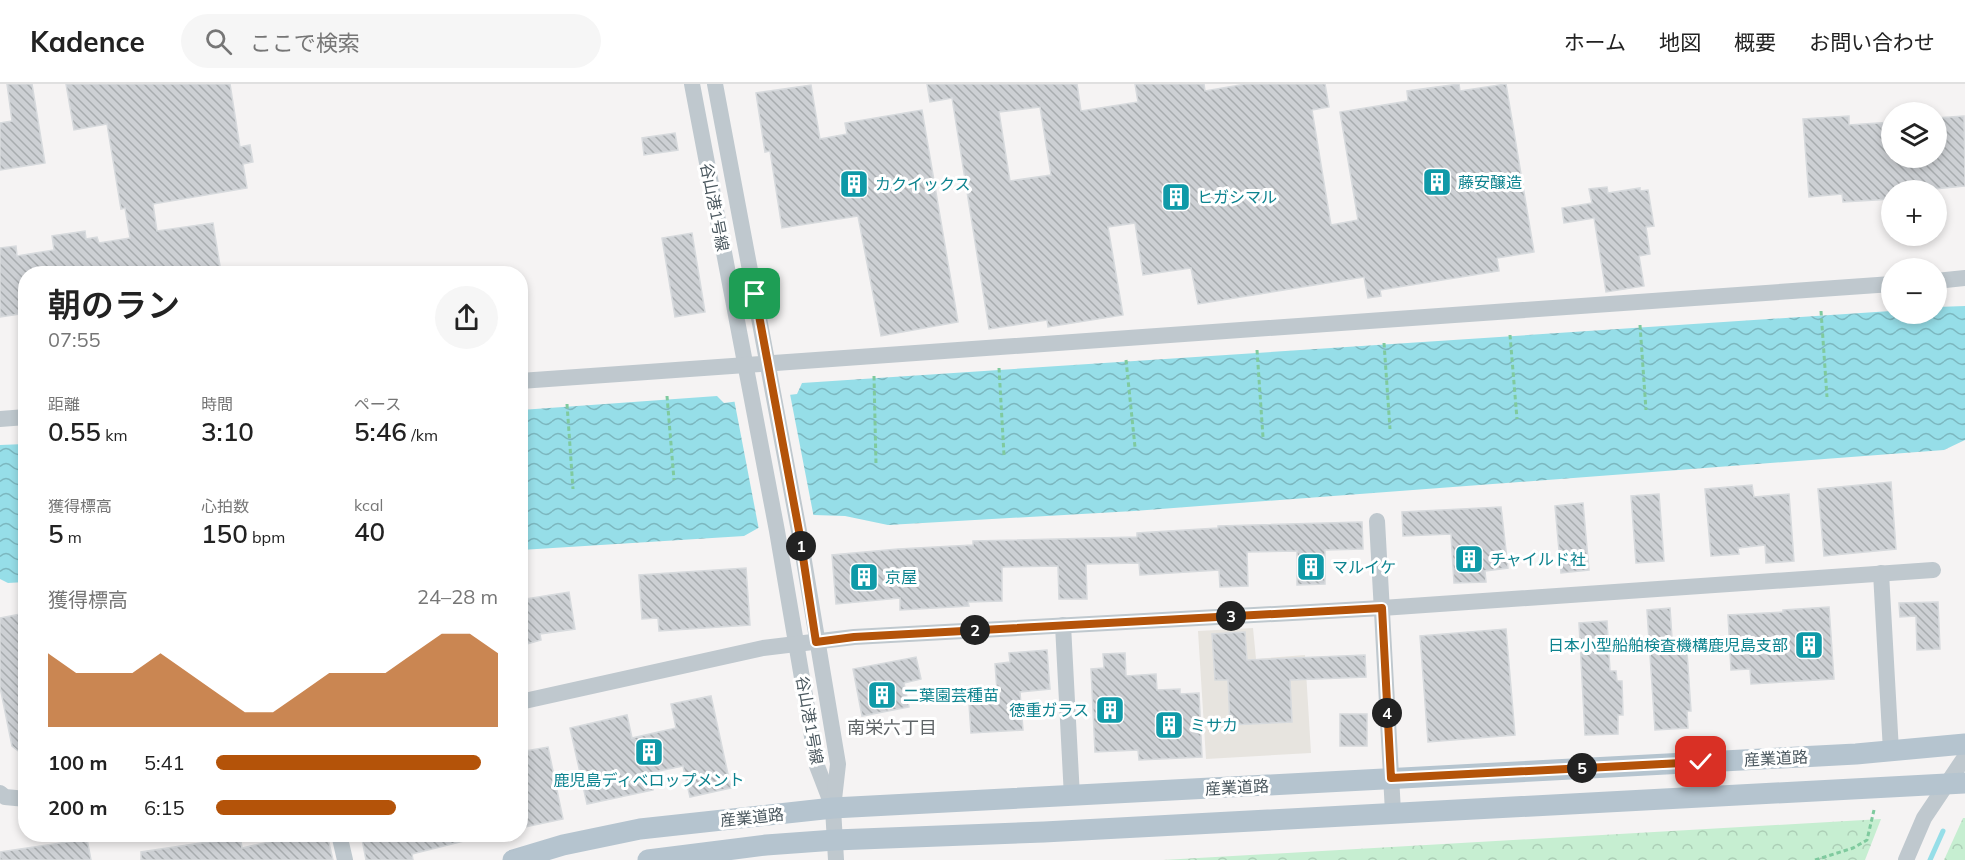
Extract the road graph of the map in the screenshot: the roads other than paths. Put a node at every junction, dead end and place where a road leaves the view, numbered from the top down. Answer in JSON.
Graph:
{"nodes":[{"id":1,"x":692,"y":84,"type":"edge"},
{"id":2,"x":715,"y":84,"type":"edge"},
{"id":3,"x":1965,"y":279,"type":"edge"},
{"id":4,"x":1947,"y":280,"type":"edge"},
{"id":5,"x":1881,"y":285,"type":"edge"},
{"id":6,"x":768,"y":363,"type":"junction"},
{"id":7,"x":745,"y":365,"type":"junction"},
{"id":8,"x":528,"y":380,"type":"edge"},
{"id":9,"x":18,"y":418,"type":"edge"},
{"id":10,"x":0,"y":419,"type":"edge"},
{"id":11,"x":1377,"y":521,"type":"dead end"},
{"id":12,"x":1933,"y":570,"type":"dead end"},
{"id":13,"x":1881,"y":573,"type":"junction"},
{"id":14,"x":1382,"y":608,"type":"junction"},
{"id":15,"x":1063,"y":624,"type":"junction"},
{"id":16,"x":816,"y":642,"type":"junction"},
{"id":17,"x":796,"y":645,"type":"junction"},
{"id":18,"x":528,"y":700,"type":"edge"},
{"id":19,"x":1965,"y":744,"type":"edge"},
{"id":20,"x":1891,"y":751,"type":"junction"},
{"id":21,"x":1965,"y":757,"type":"edge"},
{"id":22,"x":1391,"y":778,"type":"junction"},
{"id":23,"x":1955,"y":784,"type":"edge"},
{"id":24,"x":0,"y":793,"type":"edge"},
{"id":25,"x":1072,"y":797,"type":"junction"},
{"id":26,"x":18,"y":798,"type":"edge"},
{"id":27,"x":18,"y":807,"type":"edge"},
{"id":28,"x":833,"y":808,"type":"junction"},
{"id":29,"x":0,"y":809,"type":"edge"},
{"id":30,"x":1393,"y":812,"type":"junction"},
{"id":31,"x":341,"y":842,"type":"edge"},
{"id":32,"x":836,"y":850,"type":"edge"},
{"id":33,"x":345,"y":860,"type":"edge"},
{"id":34,"x":513,"y":860,"type":"edge"},
{"id":35,"x":648,"y":860,"type":"edge"},
{"id":36,"x":1906,"y":860,"type":"edge"}],
"edges":[{"from":1,"to":7,"type":"street","name":"谷山港1号線"},
{"from":2,"to":6,"type":"street","name":"谷山港1号線"},
{"from":3,"to":4,"type":"street"},
{"from":5,"to":6,"type":"street"},
{"from":6,"to":7,"type":"street"},
{"from":6,"to":16,"type":"street","name":"谷山港1号線"},
{"from":7,"to":8,"type":"street"},
{"from":7,"to":17,"type":"street","name":"谷山港1号線"},
{"from":9,"to":10,"type":"street"},
{"from":11,"to":14,"type":"street"},
{"from":12,"to":13,"type":"street"},
{"from":13,"to":14,"type":"street"},
{"from":13,"to":20,"type":"street"},
{"from":14,"to":15,"type":"street"},
{"from":14,"to":22,"type":"street"},
{"from":15,"to":16,"type":"street"},
{"from":15,"to":25,"type":"street"},
{"from":16,"to":17,"type":"street"},
{"from":16,"to":28,"type":"street","name":"谷山港1号線"},
{"from":17,"to":18,"type":"street"},
{"from":17,"to":28,"type":"street","name":"谷山港1号線"},
{"from":19,"to":20,"type":"main road","name":"産業道路"},
{"from":20,"to":22,"type":"main road","name":"産業道路"},
{"from":21,"to":23,"type":"street"},
{"from":22,"to":25,"type":"main road","name":"産業道路"},
{"from":22,"to":30,"type":"street"},
{"from":23,"to":30,"type":"main road","name":"産業道路"},
{"from":23,"to":36,"type":"street"},
{"from":24,"to":26,"type":"street"},
{"from":25,"to":28,"type":"main road","name":"産業道路"},
{"from":27,"to":29,"type":"street"},
{"from":28,"to":32,"type":"street"},
{"from":28,"to":34,"type":"main road","name":"産業道路"},
{"from":30,"to":32,"type":"main road","name":"産業道路"},
{"from":31,"to":33,"type":"street"},
{"from":32,"to":35,"type":"main road","name":"産業道路"}]}
